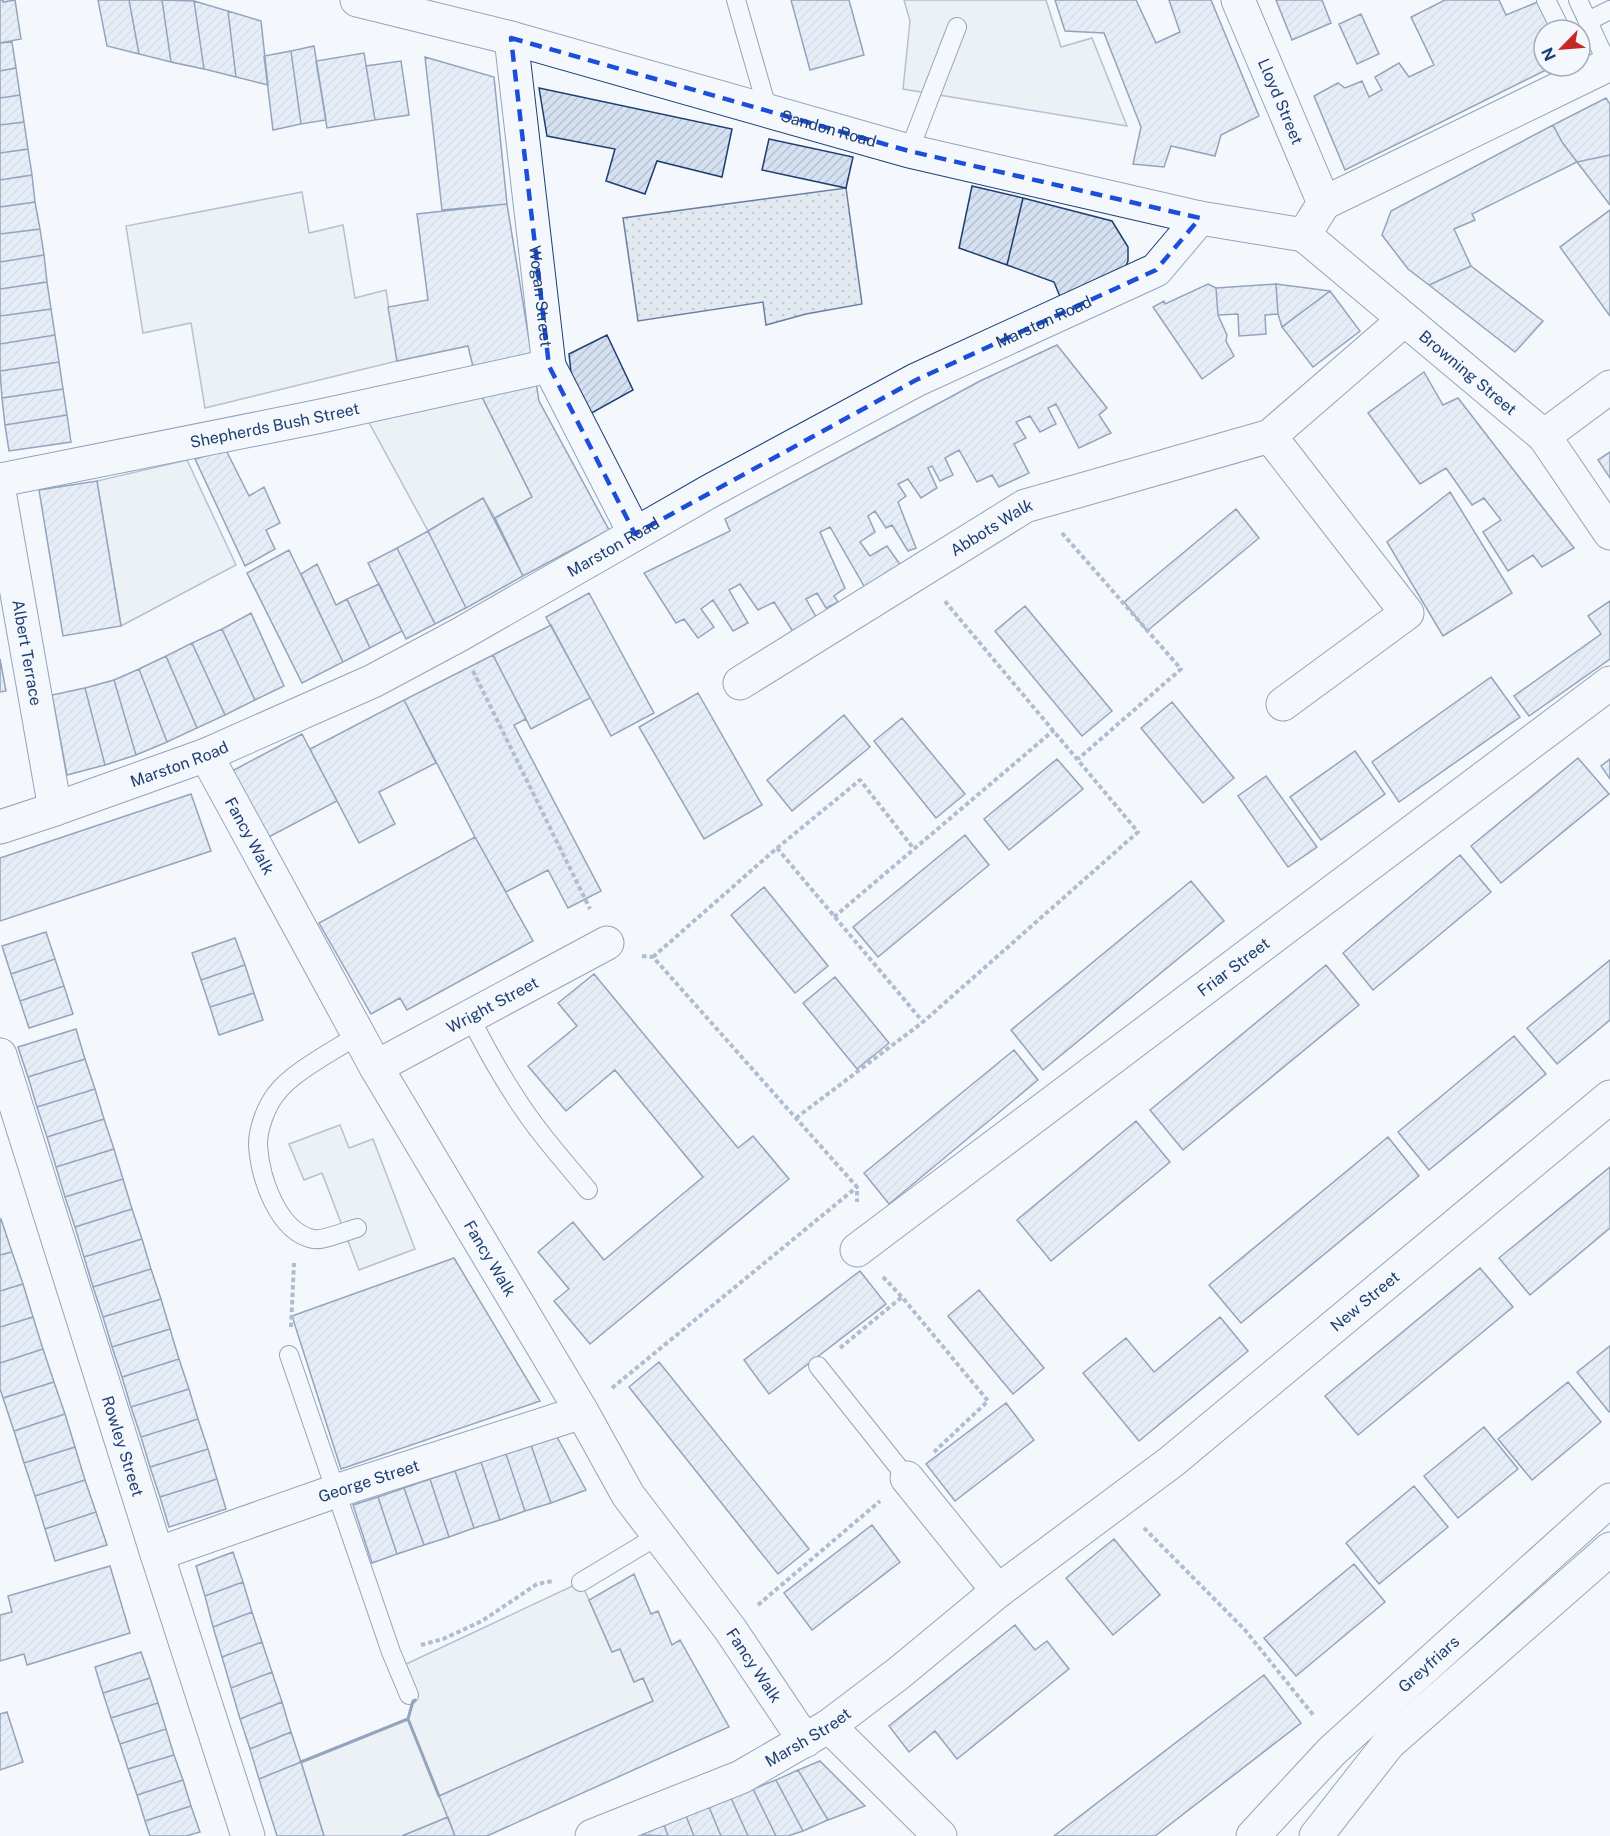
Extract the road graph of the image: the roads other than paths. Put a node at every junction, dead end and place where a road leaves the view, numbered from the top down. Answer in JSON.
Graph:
{"nodes":[{"id":1,"x":357,"y":0,"type":"edge"},
{"id":2,"x":736,"y":0,"type":"edge"},
{"id":3,"x":1238,"y":0,"type":"edge"},
{"id":4,"x":1546,"y":0,"type":"edge"},
{"id":5,"x":1578,"y":0,"type":"edge"},
{"id":6,"x":1610,"y":10,"type":"edge"},
{"id":7,"x":1555,"y":18,"type":"edge"},
{"id":8,"x":1586,"y":18,"type":"edge"},
{"id":9,"x":1592,"y":19,"type":"edge"},
{"id":10,"x":957,"y":27,"type":"dead end"},
{"id":11,"x":511,"y":38,"type":"junction"},
{"id":12,"x":1592,"y":50,"type":"edge"},
{"id":13,"x":1595,"y":68,"type":"edge"},
{"id":14,"x":768,"y":111,"type":"junction"},
{"id":15,"x":909,"y":151,"type":"junction"},
{"id":16,"x":1324,"y":203,"type":"junction"},
{"id":17,"x":1200,"y":218,"type":"junction"},
{"id":18,"x":1304,"y":235,"type":"junction"},
{"id":19,"x":1404,"y":320,"type":"junction"},
{"id":20,"x":549,"y":366,"type":"junction"},
{"id":21,"x":1610,"y":387,"type":"edge"},
{"id":22,"x":1270,"y":436,"type":"junction"},
{"id":23,"x":1544,"y":436,"type":"junction"},
{"id":24,"x":0,"y":480,"type":"edge"},
{"id":25,"x":0,"y":497,"type":"edge"},
{"id":26,"x":1610,"y":533,"type":"edge"},
{"id":27,"x":635,"y":534,"type":"junction"},
{"id":28,"x":740,"y":683,"type":"dead end"},
{"id":29,"x":1610,"y":683,"type":"edge"},
{"id":30,"x":1283,"y":705,"type":"dead end"},
{"id":31,"x":206,"y":755,"type":"junction"},
{"id":32,"x":55,"y":809,"type":"junction"},
{"id":33,"x":0,"y":826,"type":"edge"},
{"id":34,"x":607,"y":943,"type":"road end"},
{"id":35,"x":470,"y":1017,"type":"junction"},
{"id":36,"x":358,"y":1035,"type":"junction"},
{"id":37,"x":1,"y":1063,"type":"edge"},
{"id":38,"x":376,"y":1068,"type":"junction"},
{"id":39,"x":1610,"y":1097,"type":"edge"},
{"id":40,"x":588,"y":1190,"type":"dead end"},
{"id":41,"x":357,"y":1228,"type":"dead end"},
{"id":42,"x":857,"y":1250,"type":"road end"},
{"id":43,"x":290,"y":1355,"type":"road end"},
{"id":44,"x":818,"y":1366,"type":"road end"},
{"id":45,"x":582,"y":1412,"type":"junction"},
{"id":46,"x":907,"y":1478,"type":"joint"},
{"id":47,"x":336,"y":1491,"type":"junction"},
{"id":48,"x":1610,"y":1500,"type":"edge"},
{"id":49,"x":1117,"y":1501,"type":"joint"},
{"id":50,"x":660,"y":1535,"type":"junction"},
{"id":51,"x":1610,"y":1549,"type":"edge"},
{"id":52,"x":157,"y":1554,"type":"junction"},
{"id":53,"x":581,"y":1582,"type":"road end"},
{"id":54,"x":998,"y":1592,"type":"junction"},
{"id":55,"x":409,"y":1695,"type":"dead end"},
{"id":56,"x":817,"y":1733,"type":"junction"},
{"id":57,"x":248,"y":1836,"type":"edge"},
{"id":58,"x":591,"y":1836,"type":"edge"},
{"id":59,"x":940,"y":1836,"type":"edge"},
{"id":60,"x":1253,"y":1836,"type":"edge"},
{"id":61,"x":1316,"y":1836,"type":"edge"}],
"edges":[{"from":1,"to":11,"type":"main road","name":"Sandon Road"},
{"from":2,"to":14,"type":"lane"},
{"from":3,"to":16,"type":"main road","name":"Lloyd Street"},
{"from":4,"to":7,"type":"lane"},
{"from":5,"to":8,"type":"lane"},
{"from":6,"to":9,"type":"lane"},
{"from":10,"to":15,"type":"lane"},
{"from":11,"to":14,"type":"main road","name":"Sandon Road"},
{"from":11,"to":20,"type":"main road","name":"Wogan Street"},
{"from":12,"to":13,"type":"lane"},
{"from":13,"to":16,"type":"main road"},
{"from":14,"to":15,"type":"main road","name":"Sandon Road"},
{"from":15,"to":17,"type":"main road","name":"Sandon Road"},
{"from":16,"to":18,"type":"main road"},
{"from":17,"to":18,"type":"main road","name":"Sandon Road"},
{"from":17,"to":27,"type":"main road","name":"Marston Road"},
{"from":18,"to":19,"type":"main road","name":"Browning Street"},
{"from":19,"to":22,"type":"main road","name":"Abbots Walk"},
{"from":19,"to":23,"type":"main road","name":"Browning Street"},
{"from":20,"to":24,"type":"main road","name":"Shepherds Bush Street"},
{"from":20,"to":27,"type":"main road","name":"Wogan Street"},
{"from":21,"to":23,"type":"main road"},
{"from":22,"to":28,"type":"main road","name":"Abbots Walk"},
{"from":22,"to":30,"type":"main road"},
{"from":23,"to":26,"type":"main road","name":"Browning Street"},
{"from":25,"to":32,"type":"main road","name":"Albert Terrace"},
{"from":27,"to":31,"type":"main road","name":"Marston Road"},
{"from":29,"to":42,"type":"main road","name":"Friar Street"},
{"from":31,"to":32,"type":"main road","name":"Marston Road"},
{"from":31,"to":36,"type":"main road","name":"Fancy Walk"},
{"from":32,"to":33,"type":"main road","name":"Marston Road"},
{"from":34,"to":35,"type":"main road","name":"Wright Street"},
{"from":35,"to":38,"type":"main road","name":"Wright Street"},
{"from":35,"to":40,"type":"lane"},
{"from":36,"to":38,"type":"main road","name":"Fancy Walk"},
{"from":36,"to":41,"type":"lane"},
{"from":37,"to":52,"type":"main road","name":"Rowley Street"},
{"from":38,"to":45,"type":"main road","name":"Fancy Walk"},
{"from":39,"to":49,"type":"main road","name":"New Street"},
{"from":43,"to":47,"type":"lane"},
{"from":44,"to":46,"type":"lane"},
{"from":45,"to":47,"type":"main road","name":"George Street"},
{"from":45,"to":50,"type":"main road","name":"Fancy Walk"},
{"from":46,"to":54,"type":"main road"},
{"from":47,"to":52,"type":"main road","name":"George Street"},
{"from":47,"to":55,"type":"lane"},
{"from":48,"to":60,"type":"main road","name":"Greyfriars"},
{"from":49,"to":54,"type":"main road","name":"Marsh Street"},
{"from":50,"to":53,"type":"lane"},
{"from":50,"to":56,"type":"main road","name":"Fancy Walk"},
{"from":51,"to":61,"type":"main road","name":"Greyfriars"},
{"from":52,"to":57,"type":"main road","name":"Rowley Street"},
{"from":54,"to":56,"type":"main road","name":"Marsh Street"},
{"from":56,"to":58,"type":"main road","name":"Marsh Street"},
{"from":56,"to":59,"type":"main road","name":"Fancy Walk"}]}
